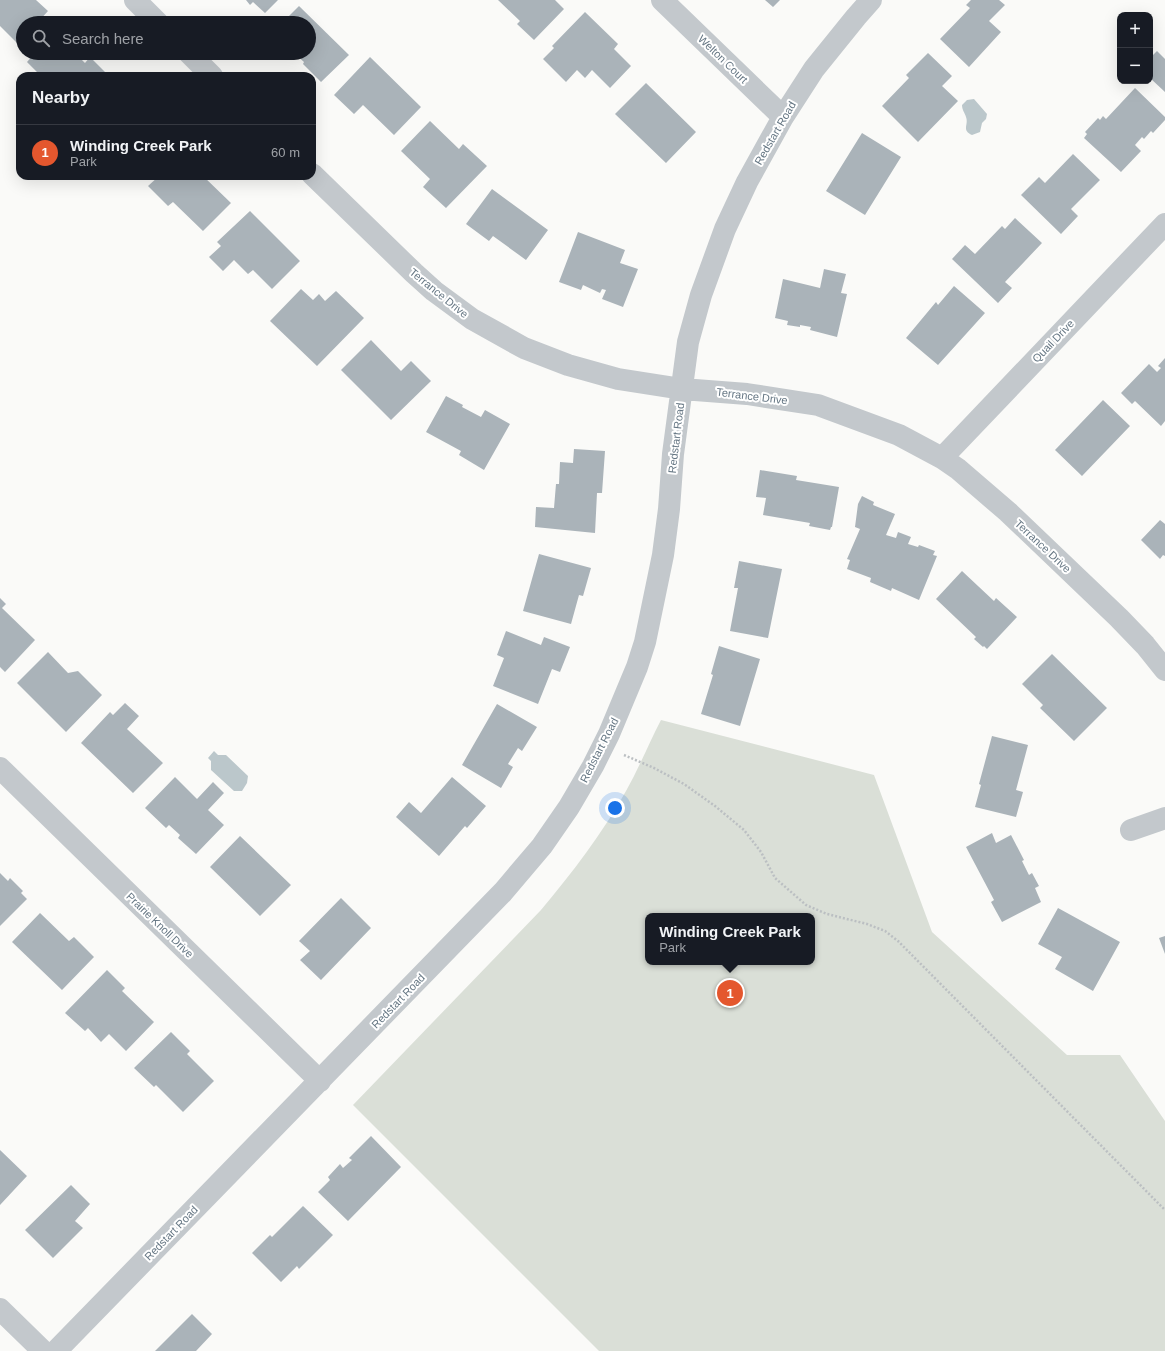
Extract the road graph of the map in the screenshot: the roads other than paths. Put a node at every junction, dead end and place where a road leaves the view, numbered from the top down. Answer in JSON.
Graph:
{"nodes":[{"id":1,"x":135,"y":0,"type":"edge"},
{"id":2,"x":662,"y":0,"type":"edge"},
{"id":3,"x":871,"y":0,"type":"edge"},
{"id":4,"x":151,"y":16,"type":"edge"},
{"id":5,"x":196,"y":60,"type":"edge"},
{"id":6,"x":208,"y":72,"type":"edge"},
{"id":7,"x":783,"y":118,"type":"junction"},
{"id":8,"x":316,"y":178,"type":"edge"},
{"id":9,"x":1165,"y":224,"type":"edge"},
{"id":10,"x":682,"y":389,"type":"junction"},
{"id":11,"x":942,"y":458,"type":"junction"},
{"id":12,"x":1165,"y":670,"type":"edge"},
{"id":13,"x":0,"y":768,"type":"edge"},
{"id":14,"x":1165,"y":818,"type":"edge"},
{"id":15,"x":1131,"y":830,"type":"dead end"},
{"id":16,"x":320,"y":1081,"type":"junction"},
{"id":17,"x":0,"y":1309,"type":"edge"},
{"id":18,"x":43,"y":1351,"type":"edge"},
{"id":19,"x":56,"y":1351,"type":"edge"}],
"edges":[{"from":1,"to":4,"type":"street"},
{"from":2,"to":7,"type":"street","name":"Welton Court"},
{"from":3,"to":7,"type":"street","name":"Redstart Road"},
{"from":5,"to":6,"type":"street"},
{"from":7,"to":10,"type":"street","name":"Redstart Road"},
{"from":8,"to":10,"type":"street","name":"Terrance Drive"},
{"from":9,"to":11,"type":"street","name":"Quail Drive"},
{"from":10,"to":11,"type":"street","name":"Terrance Drive"},
{"from":10,"to":16,"type":"street","name":"Redstart Road"},
{"from":11,"to":12,"type":"street","name":"Terrance Drive"},
{"from":13,"to":16,"type":"street","name":"Prairie Knoll Drive"},
{"from":14,"to":15,"type":"street"},
{"from":16,"to":19,"type":"street","name":"Redstart Road"},
{"from":17,"to":18,"type":"street"}]}
